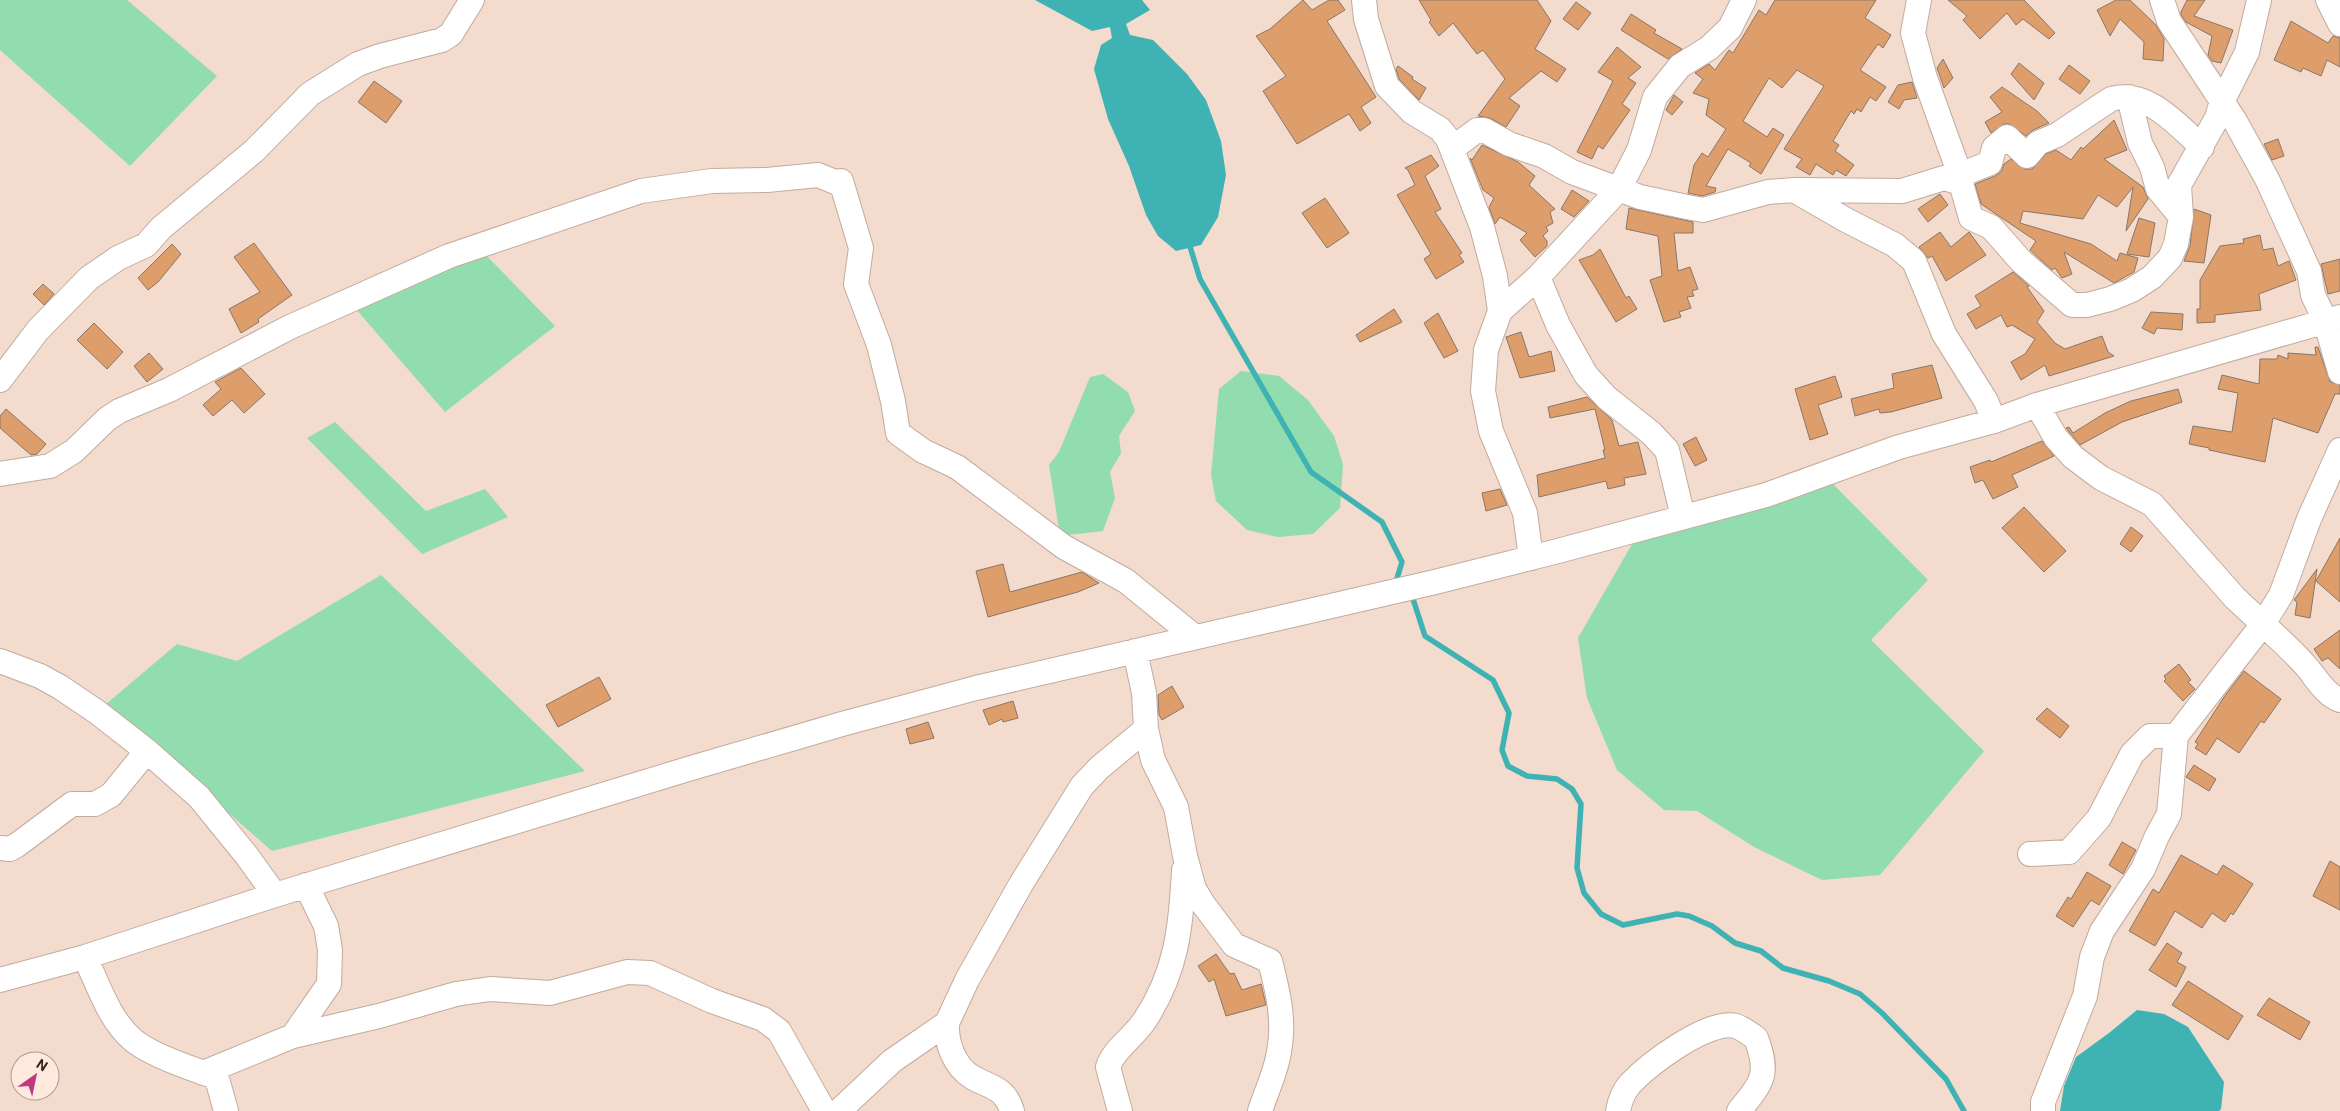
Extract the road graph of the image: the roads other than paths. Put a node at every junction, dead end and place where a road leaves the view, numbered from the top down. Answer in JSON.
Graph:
{"nodes":[{"id":1,"x":472,"y":0,"type":"edge"},
{"id":2,"x":1744,"y":0,"type":"edge"},
{"id":3,"x":1919,"y":0,"type":"edge"},
{"id":4,"x":2162,"y":0,"type":"edge"},
{"id":5,"x":2259,"y":0,"type":"edge"},
{"id":6,"x":2328,"y":0,"type":"edge"},
{"id":7,"x":1366,"y":1,"type":"edge"},
{"id":8,"x":2340,"y":24,"type":"edge"},
{"id":9,"x":2129,"y":97,"type":"junction"},
{"id":10,"x":2221,"y":104,"type":"junction"},
{"id":11,"x":2202,"y":147,"type":"junction"},
{"id":12,"x":1452,"y":149,"type":"junction"},
{"id":13,"x":1961,"y":179,"type":"junction"},
{"id":14,"x":1619,"y":189,"type":"junction"},
{"id":15,"x":1794,"y":190,"type":"junction"},
{"id":16,"x":2181,"y":217,"type":"junction"},
{"id":17,"x":1538,"y":277,"type":"junction"},
{"id":18,"x":1500,"y":311,"type":"junction"},
{"id":19,"x":2332,"y":318,"type":"edge"},
{"id":20,"x":2340,"y":372,"type":"edge"},
{"id":21,"x":0,"y":380,"type":"edge"},
{"id":22,"x":2037,"y":405,"type":"junction"},
{"id":23,"x":1994,"y":421,"type":"junction"},
{"id":24,"x":2340,"y":450,"type":"edge"},
{"id":25,"x":0,"y":474,"type":"edge"},
{"id":26,"x":1683,"y":517,"type":"junction"},
{"id":27,"x":1531,"y":558,"type":"junction"},
{"id":28,"x":2263,"y":624,"type":"junction"},
{"id":29,"x":1194,"y":637,"type":"junction"},
{"id":30,"x":1136,"y":651,"type":"junction"},
{"id":31,"x":0,"y":661,"type":"edge"},
{"id":32,"x":2340,"y":700,"type":"edge"},
{"id":33,"x":1146,"y":730,"type":"junction"},
{"id":34,"x":2176,"y":736,"type":"junction"},
{"id":35,"x":147,"y":751,"type":"junction"},
{"id":36,"x":0,"y":848,"type":"edge"},
{"id":37,"x":2030,"y":854,"type":"dead end"},
{"id":38,"x":1185,"y":856,"type":"junction"},
{"id":39,"x":306,"y":885,"type":"junction"},
{"id":40,"x":274,"y":895,"type":"junction"},
{"id":41,"x":85,"y":957,"type":"junction"},
{"id":42,"x":0,"y":980,"type":"edge"},
{"id":43,"x":947,"y":1023,"type":"junction"},
{"id":44,"x":293,"y":1036,"type":"junction"},
{"id":45,"x":203,"y":1073,"type":"junction"},
{"id":46,"x":226,"y":1111,"type":"edge"},
{"id":47,"x":824,"y":1111,"type":"edge"},
{"id":48,"x":839,"y":1111,"type":"edge"},
{"id":49,"x":1012,"y":1111,"type":"edge"},
{"id":50,"x":1120,"y":1111,"type":"edge"},
{"id":51,"x":1260,"y":1111,"type":"edge"},
{"id":52,"x":1618,"y":1111,"type":"edge"},
{"id":53,"x":1739,"y":1111,"type":"edge"},
{"id":54,"x":2043,"y":1111,"type":"edge"}],
"edges":[{"from":1,"to":21,"type":"street"},
{"from":2,"to":14,"type":"street"},
{"from":3,"to":13,"type":"street"},
{"from":4,"to":10,"type":"street"},
{"from":5,"to":10,"type":"street"},
{"from":6,"to":8,"type":"street"},
{"from":7,"to":12,"type":"street"},
{"from":9,"to":11,"type":"street"},
{"from":9,"to":13,"type":"street"},
{"from":9,"to":16,"type":"street"},
{"from":10,"to":11,"type":"street"},
{"from":10,"to":19,"type":"street"},
{"from":11,"to":16,"type":"street"},
{"from":12,"to":14,"type":"street"},
{"from":12,"to":18,"type":"street"},
{"from":13,"to":15,"type":"street"},
{"from":13,"to":16,"type":"street"},
{"from":14,"to":15,"type":"street"},
{"from":14,"to":17,"type":"street"},
{"from":15,"to":23,"type":"street"},
{"from":17,"to":18,"type":"street"},
{"from":17,"to":26,"type":"street"},
{"from":18,"to":27,"type":"street"},
{"from":19,"to":20,"type":"street"},
{"from":19,"to":22,"type":"street"},
{"from":22,"to":23,"type":"street"},
{"from":22,"to":28,"type":"street"},
{"from":23,"to":26,"type":"street"},
{"from":24,"to":28,"type":"street"},
{"from":25,"to":29,"type":"street"},
{"from":26,"to":27,"type":"street"},
{"from":27,"to":29,"type":"street"},
{"from":28,"to":32,"type":"street"},
{"from":28,"to":34,"type":"street"},
{"from":29,"to":30,"type":"street"},
{"from":30,"to":33,"type":"street"},
{"from":30,"to":39,"type":"street"},
{"from":31,"to":35,"type":"street"},
{"from":33,"to":38,"type":"street"},
{"from":33,"to":43,"type":"street"},
{"from":34,"to":37,"type":"street"},
{"from":34,"to":54,"type":"street"},
{"from":35,"to":36,"type":"street"},
{"from":35,"to":40,"type":"street"},
{"from":38,"to":50,"type":"street"},
{"from":38,"to":51,"type":"street"},
{"from":39,"to":40,"type":"street"},
{"from":39,"to":44,"type":"street"},
{"from":40,"to":41,"type":"street"},
{"from":41,"to":42,"type":"street"},
{"from":41,"to":45,"type":"street"},
{"from":43,"to":48,"type":"street"},
{"from":43,"to":49,"type":"street"},
{"from":44,"to":45,"type":"street"},
{"from":44,"to":47,"type":"street"},
{"from":45,"to":46,"type":"street"},
{"from":52,"to":53,"type":"street"}]}
